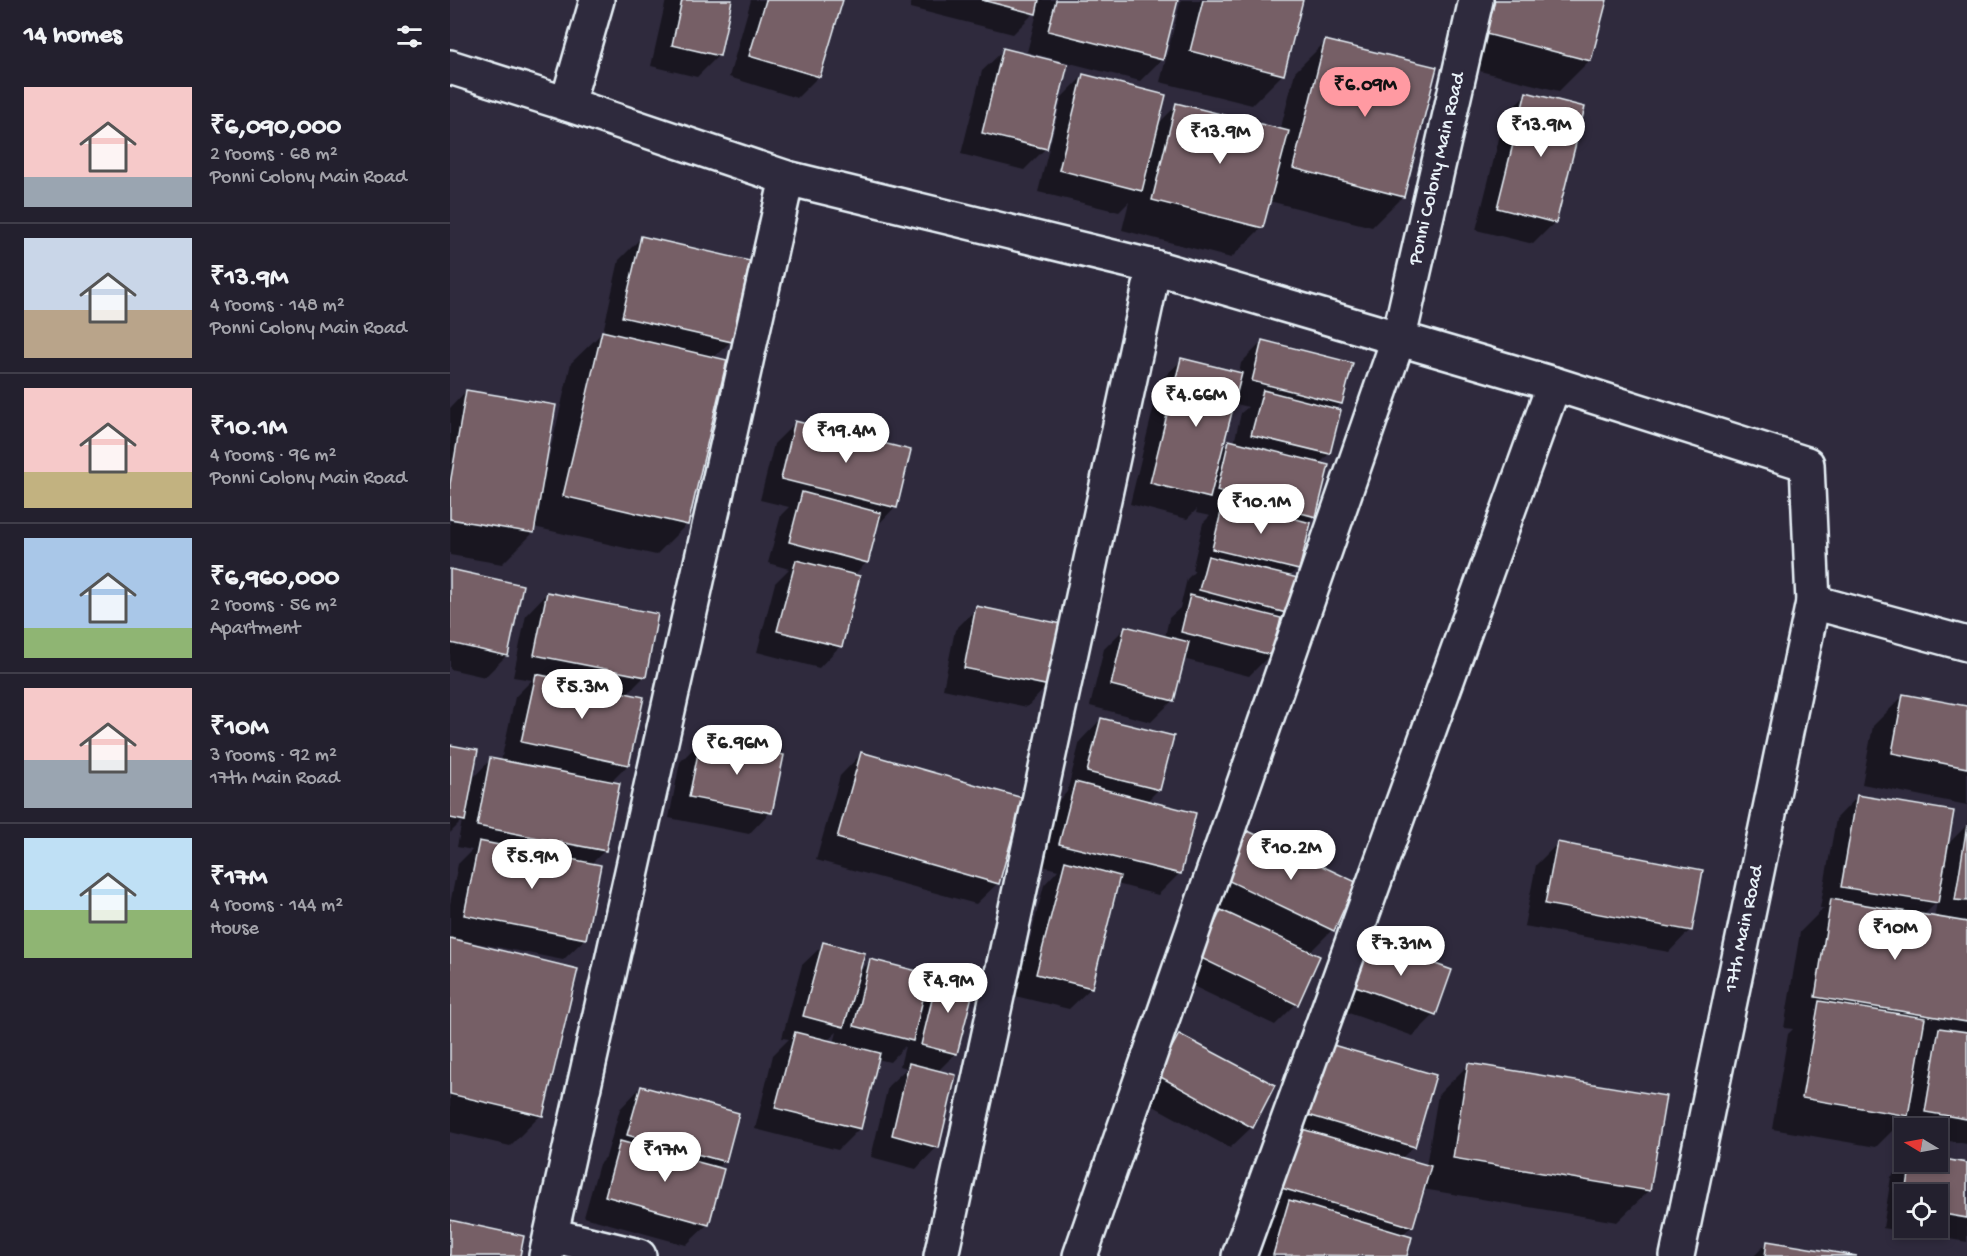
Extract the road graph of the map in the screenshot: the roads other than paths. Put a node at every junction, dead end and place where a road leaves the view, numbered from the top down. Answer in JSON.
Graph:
{"nodes":[{"id":1,"x":597,"y":0,"type":"edge"},
{"id":2,"x":1476,"y":0,"type":"edge"},
{"id":3,"x":450,"y":67,"type":"edge"},
{"id":4,"x":567,"y":104,"type":"junction"},
{"id":5,"x":787,"y":178,"type":"junction"},
{"id":6,"x":1154,"y":267,"type":"junction"},
{"id":7,"x":1399,"y":337,"type":"junction"},
{"id":8,"x":1554,"y":384,"type":"junction"},
{"id":9,"x":1813,"y":602,"type":"junction"},
{"id":10,"x":1967,"y":644,"type":"edge"},
{"id":11,"x":549,"y":1245,"type":"edge"},
{"id":12,"x":639,"y":1256,"type":"edge"},
{"id":13,"x":941,"y":1256,"type":"edge"},
{"id":14,"x":1080,"y":1256,"type":"edge"},
{"id":15,"x":1239,"y":1256,"type":"edge"},
{"id":16,"x":1677,"y":1256,"type":"edge"}],
"edges":[{"from":1,"to":4,"type":"street"},
{"from":2,"to":7,"type":"street","name":"Ponni Colony Main Road"},
{"from":3,"to":4,"type":"street"},
{"from":4,"to":5,"type":"street"},
{"from":5,"to":6,"type":"street"},
{"from":5,"to":11,"type":"street"},
{"from":6,"to":7,"type":"street"},
{"from":6,"to":13,"type":"street"},
{"from":7,"to":8,"type":"street"},
{"from":7,"to":14,"type":"street","name":"Ponni Colony Main Road"},
{"from":8,"to":9,"type":"street","name":"17th Main Road"},
{"from":8,"to":15,"type":"street"},
{"from":9,"to":10,"type":"street"},
{"from":9,"to":16,"type":"street","name":"17th Main Road"},
{"from":11,"to":12,"type":"street"}]}
